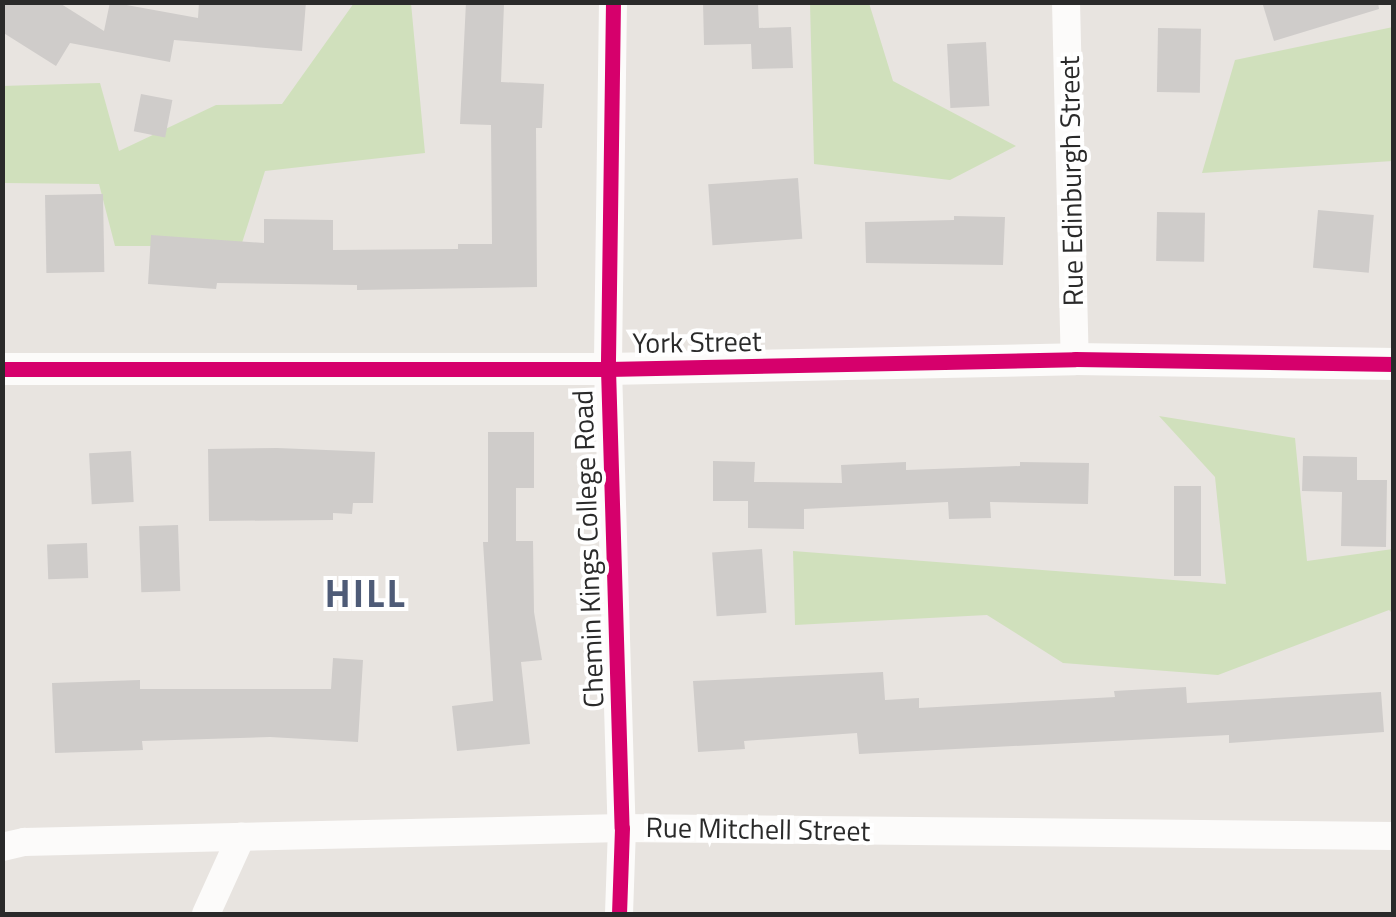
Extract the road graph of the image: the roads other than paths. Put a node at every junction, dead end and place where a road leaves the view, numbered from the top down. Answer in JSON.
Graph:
{"nodes":[{"id":1,"x":613,"y":2,"type":"edge"},
{"id":2,"x":1066,"y":2,"type":"edge"},
{"id":3,"x":1075,"y":359,"type":"junction"},
{"id":4,"x":1394,"y":364,"type":"edge"},
{"id":5,"x":608,"y":369,"type":"junction"},
{"id":6,"x":2,"y":370,"type":"edge"},
{"id":7,"x":622,"y":828,"type":"junction"},
{"id":8,"x":1394,"y":836,"type":"edge"},
{"id":9,"x":240,"y":837,"type":"junction"},
{"id":10,"x":2,"y":846,"type":"edge"},
{"id":11,"x":206,"y":914,"type":"edge"},
{"id":12,"x":620,"y":914,"type":"edge"}],
"edges":[{"from":1,"to":5,"type":"street","name":"Chemin Kings College Road"},
{"from":2,"to":3,"type":"street","name":"Rue Edinburgh Street"},
{"from":3,"to":4,"type":"street","name":"York Street"},
{"from":3,"to":5,"type":"street","name":"York Street"},
{"from":5,"to":6,"type":"street","name":"York Street"},
{"from":5,"to":7,"type":"street","name":"Chemin Kings College Road"},
{"from":7,"to":8,"type":"street","name":"Rue Mitchell Street"},
{"from":7,"to":9,"type":"street","name":"Rue Mitchell Street"},
{"from":7,"to":12,"type":"street","name":"Chemin Kings College Road"},
{"from":9,"to":10,"type":"street","name":"Rue Mitchell Street"},
{"from":9,"to":11,"type":"street"}]}
